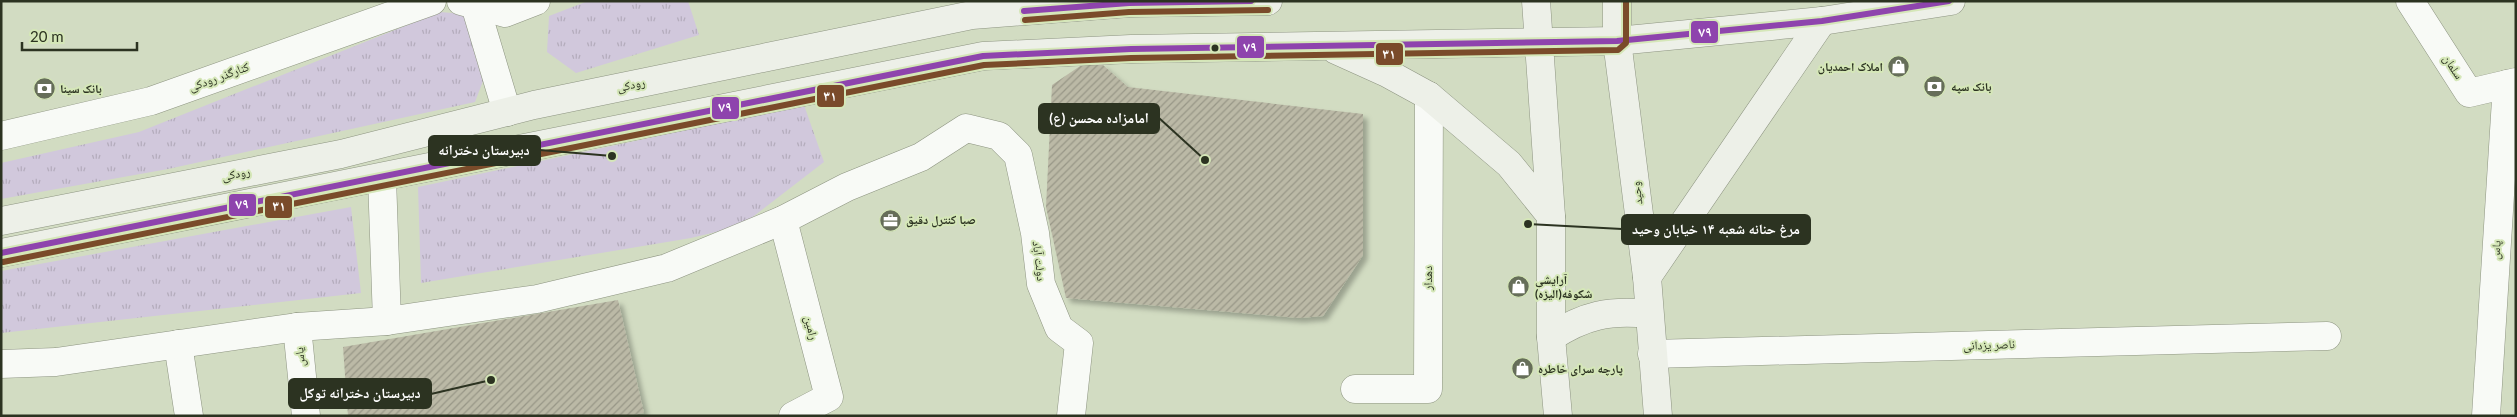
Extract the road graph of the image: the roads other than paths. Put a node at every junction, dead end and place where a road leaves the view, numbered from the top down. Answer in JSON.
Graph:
{"nodes":[{"id":1,"x":432,"y":1,"type":"edge"},
{"id":2,"x":536,"y":1,"type":"edge"},
{"id":3,"x":1268,"y":1,"type":"edge"},
{"id":4,"x":1536,"y":1,"type":"edge"},
{"id":5,"x":1617,"y":1,"type":"edge"},
{"id":6,"x":1951,"y":1,"type":"edge"},
{"id":7,"x":2410,"y":1,"type":"edge"},
{"id":8,"x":1129,"y":2,"type":"edge"},
{"id":9,"x":468,"y":3,"type":"edge"},
{"id":10,"x":1822,"y":22,"type":"junction"},
{"id":11,"x":1617,"y":42,"type":"junction"},
{"id":12,"x":1538,"y":44,"type":"junction"},
{"id":13,"x":1328,"y":46,"type":"junction"},
{"id":14,"x":2511,"y":83,"type":"edge"},
{"id":15,"x":1429,"y":96,"type":"junction"},
{"id":16,"x":507,"y":112,"type":"junction"},
{"id":17,"x":1,"y":136,"type":"edge"},
{"id":18,"x":382,"y":178,"type":"junction"},
{"id":19,"x":1551,"y":216,"type":"junction"},
{"id":20,"x":1,"y":220,"type":"edge"},
{"id":21,"x":783,"y":220,"type":"junction"},
{"id":22,"x":1,"y":253,"type":"edge"},
{"id":23,"x":1647,"y":277,"type":"junction"},
{"id":24,"x":1649,"y":314,"type":"junction"},
{"id":25,"x":387,"y":321,"type":"junction"},
{"id":26,"x":297,"y":327,"type":"junction"},
{"id":27,"x":2327,"y":336,"type":"dead end"},
{"id":28,"x":1551,"y":337,"type":"junction"},
{"id":29,"x":178,"y":344,"type":"junction"},
{"id":30,"x":1652,"y":354,"type":"junction"},
{"id":31,"x":1,"y":364,"type":"edge"},
{"id":32,"x":1355,"y":389,"type":"dead end"},
{"id":33,"x":188,"y":416,"type":"edge"},
{"id":34,"x":306,"y":416,"type":"edge"},
{"id":35,"x":793,"y":416,"type":"edge"},
{"id":36,"x":1071,"y":416,"type":"edge"},
{"id":37,"x":1558,"y":416,"type":"edge"},
{"id":38,"x":1658,"y":416,"type":"edge"},
{"id":39,"x":2486,"y":416,"type":"edge"}],
"edges":[{"from":1,"to":17,"type":"street","name":"کنارگذر رودکی"},
{"from":2,"to":9,"type":"street"},
{"from":3,"to":8,"type":"main road","name":"رودکی"},
{"from":4,"to":12,"type":"main road"},
{"from":5,"to":11,"type":"main road","name":"وحید"},
{"from":6,"to":10,"type":"main road"},
{"from":7,"to":14,"type":"street","name":"سلمان"},
{"from":8,"to":16,"type":"main road","name":"رودکی"},
{"from":9,"to":16,"type":"street"},
{"from":10,"to":11,"type":"main road"},
{"from":10,"to":23,"type":"main road"},
{"from":11,"to":12,"type":"main road"},
{"from":11,"to":23,"type":"main road","name":"وحید"},
{"from":12,"to":13,"type":"main road"},
{"from":12,"to":19,"type":"main road"},
{"from":13,"to":15,"type":"main road"},
{"from":13,"to":18,"type":"main road"},
{"from":14,"to":39,"type":"street","name":"پاس"},
{"from":15,"to":19,"type":"main road"},
{"from":15,"to":32,"type":"street","name":"دهدار"},
{"from":16,"to":20,"type":"main road","name":"رودکی"},
{"from":18,"to":22,"type":"main road"},
{"from":18,"to":25,"type":"street"},
{"from":19,"to":28,"type":"main road"},
{"from":21,"to":25,"type":"street"},
{"from":21,"to":35,"type":"street","name":"رامین"},
{"from":21,"to":36,"type":"street","name":"دولت آباد"},
{"from":23,"to":24,"type":"main road","name":"وحید"},
{"from":24,"to":28,"type":"main road"},
{"from":24,"to":30,"type":"main road","name":"وحید"},
{"from":25,"to":26,"type":"street"},
{"from":26,"to":29,"type":"street"},
{"from":26,"to":34,"type":"street","name":"یاس"},
{"from":27,"to":30,"type":"street","name":"ناصر یزدانی"},
{"from":28,"to":37,"type":"main road"},
{"from":29,"to":31,"type":"street"},
{"from":29,"to":33,"type":"street"},
{"from":30,"to":38,"type":"main road","name":"وحید"}]}
